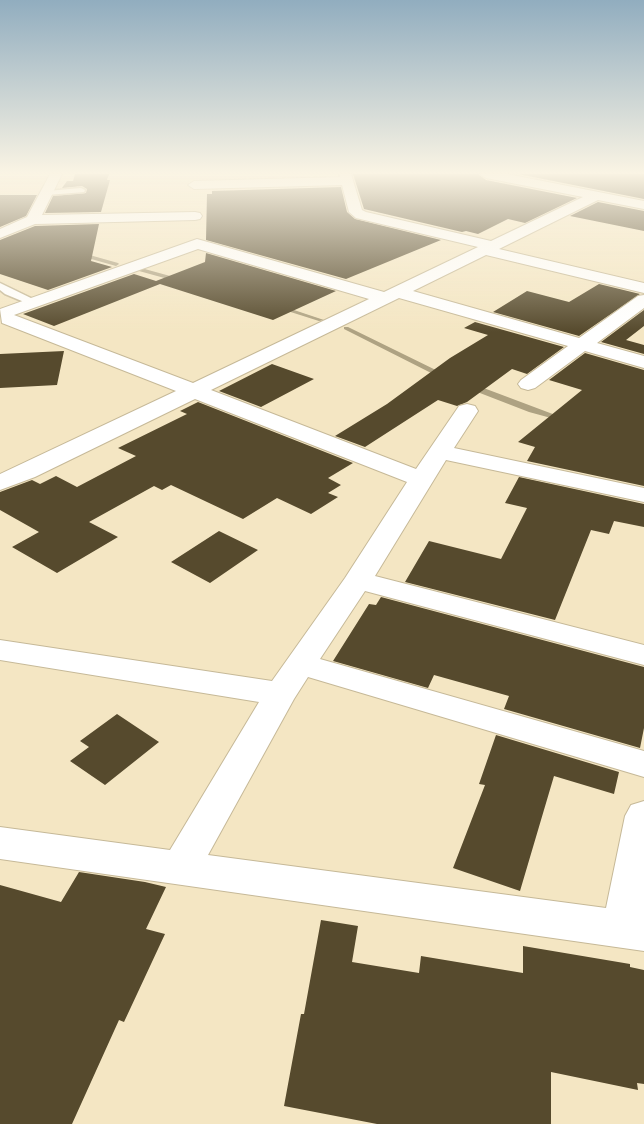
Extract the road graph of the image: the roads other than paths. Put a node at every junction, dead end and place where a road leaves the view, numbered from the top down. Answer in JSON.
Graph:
{"nodes":[{"id":1,"x":18,"y":226,"type":"edge"},
{"id":2,"x":138,"y":226,"type":"edge"},
{"id":3,"x":196,"y":226,"type":"edge"},
{"id":4,"x":405,"y":226,"type":"edge"},
{"id":5,"x":533,"y":226,"type":"edge"},
{"id":6,"x":196,"y":230,"type":"junction"},
{"id":7,"x":0,"y":234,"type":"edge"},
{"id":8,"x":488,"y":248,"type":"junction"},
{"id":9,"x":0,"y":286,"type":"edge"},
{"id":10,"x":644,"y":288,"type":"edge"},
{"id":11,"x":390,"y":295,"type":"junction"},
{"id":12,"x":644,"y":300,"type":"edge"},
{"id":13,"x":32,"y":302,"type":"junction"},
{"id":14,"x":624,"y":315,"type":"junction"},
{"id":15,"x":644,"y":320,"type":"edge"},
{"id":16,"x":582,"y":345,"type":"junction"},
{"id":17,"x":644,"y":362,"type":"edge"},
{"id":18,"x":528,"y":384,"type":"dead end"},
{"id":19,"x":194,"y":390,"type":"junction"},
{"id":20,"x":467,"y":411,"type":"dead end"},
{"id":21,"x":440,"y":452,"type":"junction"},
{"id":22,"x":421,"y":479,"type":"junction"},
{"id":23,"x":0,"y":483,"type":"edge"},
{"id":24,"x":644,"y":495,"type":"edge"},
{"id":25,"x":358,"y":580,"type":"junction"},
{"id":26,"x":0,"y":650,"type":"edge"},
{"id":27,"x":644,"y":655,"type":"edge"},
{"id":28,"x":301,"y":664,"type":"junction"},
{"id":29,"x":280,"y":694,"type":"junction"},
{"id":30,"x":644,"y":764,"type":"edge"},
{"id":31,"x":644,"y":816,"type":"edge"},
{"id":32,"x":0,"y":843,"type":"edge"},
{"id":33,"x":180,"y":868,"type":"junction"},
{"id":34,"x":633,"y":930,"type":"edge"}],
"edges":[{"from":1,"to":7,"type":"street"},
{"from":2,"to":6,"type":"street"},
{"from":3,"to":6,"type":"street"},
{"from":4,"to":8,"type":"street"},
{"from":5,"to":8,"type":"street"},
{"from":6,"to":11,"type":"street"},
{"from":6,"to":13,"type":"street"},
{"from":8,"to":10,"type":"street"},
{"from":8,"to":11,"type":"street"},
{"from":9,"to":13,"type":"lane"},
{"from":11,"to":16,"type":"street"},
{"from":11,"to":19,"type":"street"},
{"from":12,"to":14,"type":"street"},
{"from":13,"to":19,"type":"street"},
{"from":14,"to":15,"type":"street"},
{"from":14,"to":16,"type":"street"},
{"from":16,"to":17,"type":"street"},
{"from":16,"to":18,"type":"street"},
{"from":19,"to":22,"type":"street"},
{"from":19,"to":23,"type":"street"},
{"from":20,"to":21,"type":"street"},
{"from":21,"to":22,"type":"street"},
{"from":21,"to":24,"type":"street"},
{"from":22,"to":25,"type":"street"},
{"from":25,"to":27,"type":"street"},
{"from":25,"to":28,"type":"street"},
{"from":26,"to":29,"type":"street"},
{"from":28,"to":29,"type":"street"},
{"from":28,"to":30,"type":"street"},
{"from":29,"to":33,"type":"street"},
{"from":31,"to":34,"type":"street"},
{"from":32,"to":33,"type":"street"},
{"from":33,"to":34,"type":"street"}]}
